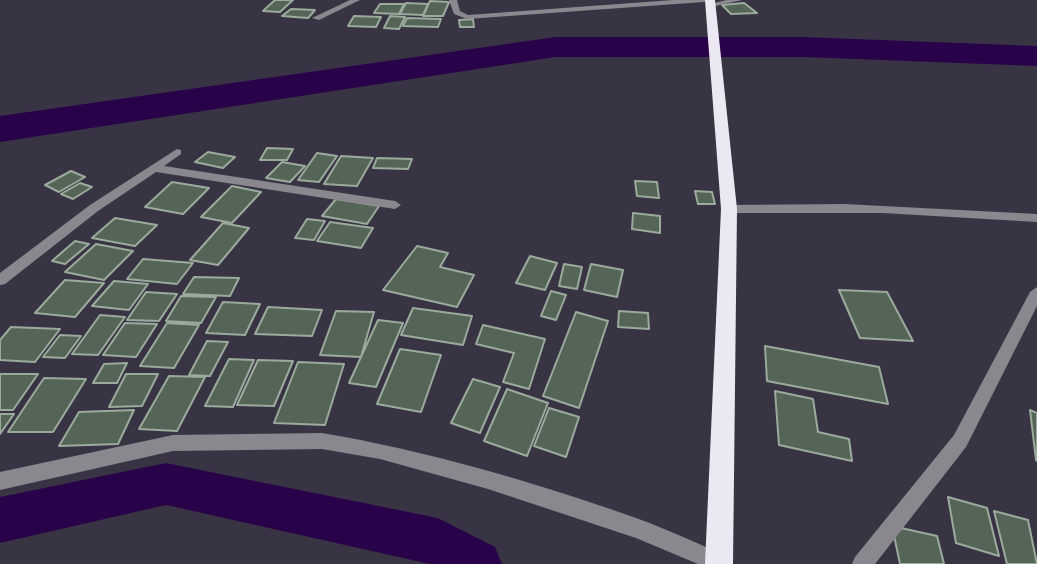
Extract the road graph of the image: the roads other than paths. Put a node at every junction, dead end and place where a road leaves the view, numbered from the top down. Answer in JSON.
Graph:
{"nodes":[{"id":1,"x":453,"y":0,"type":"edge"},
{"id":2,"x":738,"y":0,"type":"edge"},
{"id":3,"x":349,"y":1,"type":"edge"},
{"id":4,"x":709,"y":5,"type":"edge"},
{"id":5,"x":316,"y":18,"type":"dead end"},
{"id":6,"x":177,"y":152,"type":"dead end"},
{"id":7,"x":154,"y":168,"type":"junction"},
{"id":8,"x":395,"y":205,"type":"dead end"},
{"id":9,"x":729,"y":209,"type":"junction"},
{"id":10,"x":1037,"y":218,"type":"edge"},
{"id":11,"x":0,"y":280,"type":"edge"},
{"id":12,"x":1037,"y":292,"type":"edge"},
{"id":13,"x":0,"y":481,"type":"edge"},
{"id":14,"x":720,"y":563,"type":"edge"},
{"id":15,"x":862,"y":564,"type":"edge"}],
"edges":[{"from":1,"to":4,"type":"street"},
{"from":2,"to":4,"type":"street"},
{"from":3,"to":5,"type":"street"},
{"from":4,"to":9,"type":"highway"},
{"from":6,"to":7,"type":"street"},
{"from":7,"to":8,"type":"street"},
{"from":7,"to":11,"type":"street"},
{"from":9,"to":10,"type":"street"},
{"from":9,"to":14,"type":"highway"},
{"from":12,"to":15,"type":"street"},
{"from":13,"to":14,"type":"street"}]}
